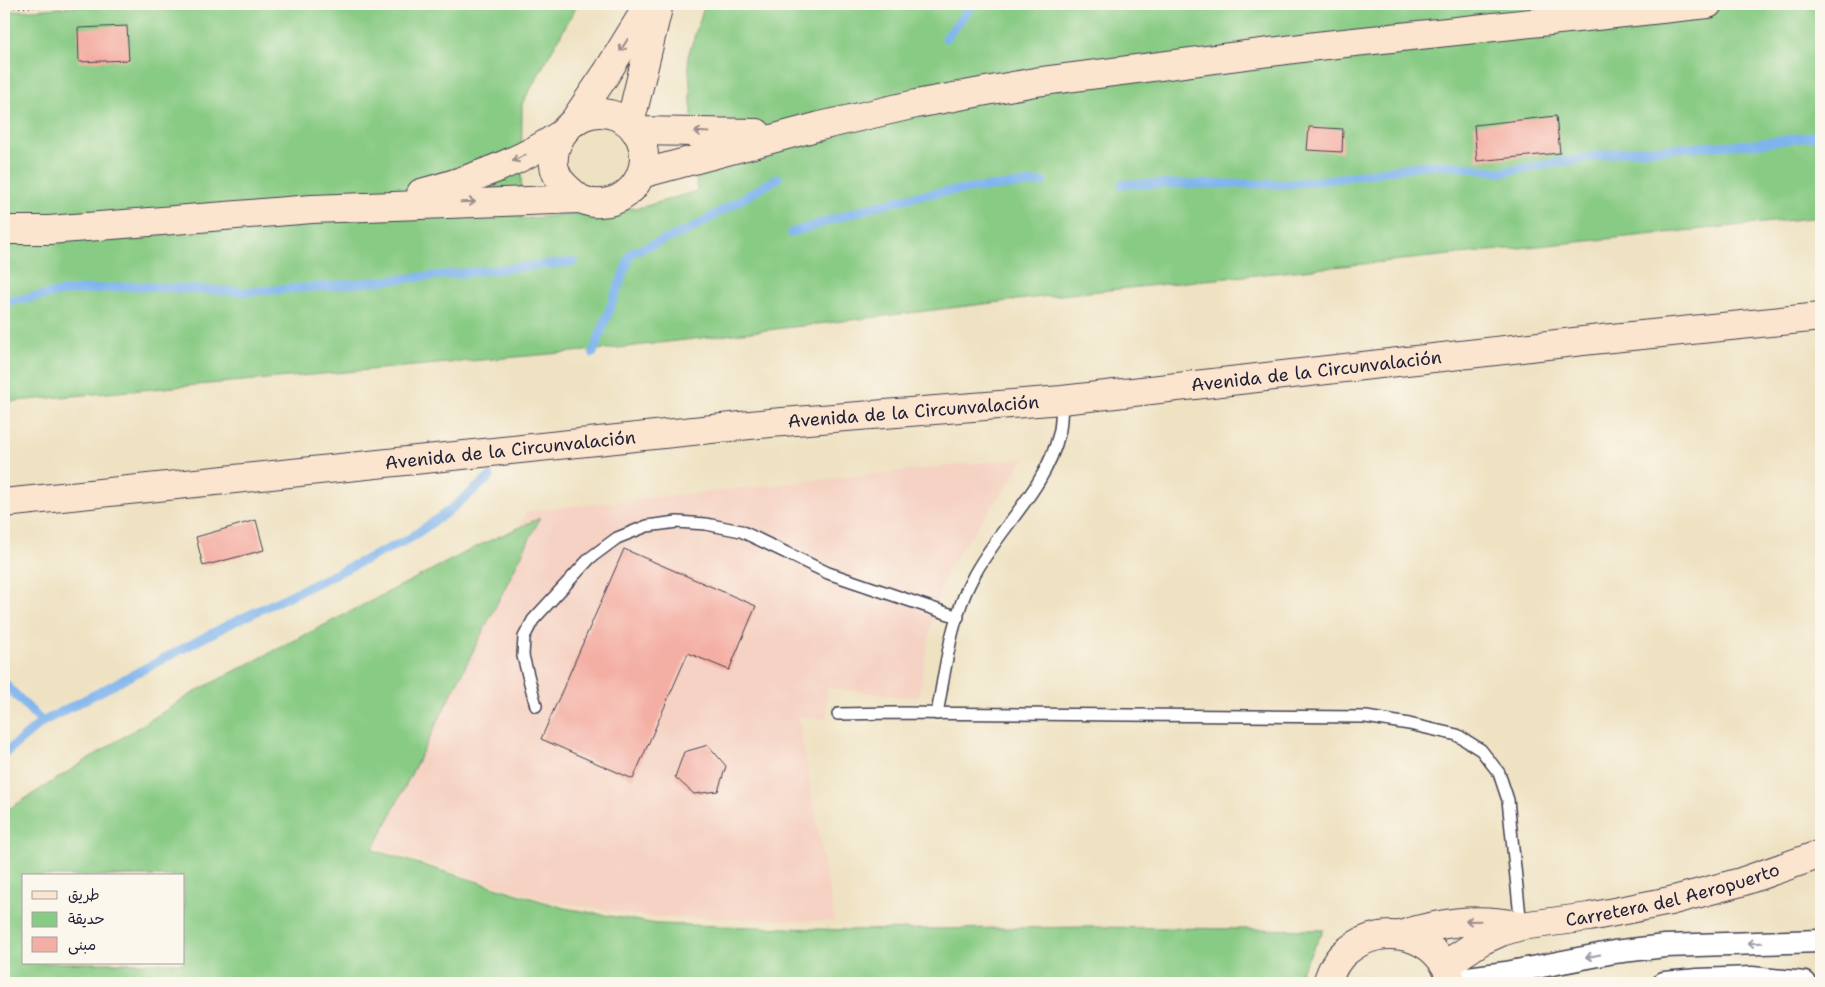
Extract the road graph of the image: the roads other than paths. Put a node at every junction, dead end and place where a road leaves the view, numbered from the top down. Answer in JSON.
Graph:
{"nodes":[{"id":1,"x":649,"y":4,"type":"edge"},
{"id":2,"x":660,"y":4,"type":"edge"},
{"id":3,"x":1708,"y":4,"type":"edge"},
{"id":4,"x":568,"y":127,"type":"junction"},
{"id":5,"x":632,"y":127,"type":"junction"},
{"id":6,"x":811,"y":129,"type":"junction"},
{"id":7,"x":642,"y":174,"type":"junction"},
{"id":8,"x":580,"y":199,"type":"junction"},
{"id":9,"x":367,"y":205,"type":"junction"},
{"id":10,"x":4,"y":230,"type":"edge"},
{"id":11,"x":1821,"y":317,"type":"edge"},
{"id":12,"x":1062,"y":400,"type":"junction"},
{"id":13,"x":4,"y":504,"type":"edge"},
{"id":14,"x":958,"y":617,"type":"junction"},
{"id":15,"x":536,"y":706,"type":"dead end"},
{"id":16,"x":838,"y":714,"type":"dead end"},
{"id":17,"x":937,"y":714,"type":"junction"},
{"id":18,"x":1821,"y":854,"type":"edge"},
{"id":19,"x":1522,"y":926,"type":"junction"},
{"id":20,"x":1821,"y":930,"type":"edge"},
{"id":21,"x":1400,"y":934,"type":"junction"},
{"id":22,"x":1821,"y":940,"type":"edge"},
{"id":23,"x":1793,"y":942,"type":"junction"},
{"id":24,"x":1450,"y":976,"type":"edge"},
{"id":25,"x":1327,"y":983,"type":"edge"},
{"id":26,"x":1664,"y":983,"type":"edge"},
{"id":27,"x":1805,"y":983,"type":"edge"}],
"edges":[{"from":1,"to":4,"type":"street","one_way":true},
{"from":2,"to":5,"type":"street"},
{"from":3,"to":6,"type":"street"},
{"from":4,"to":5,"type":"street"},
{"from":4,"to":8,"type":"street"},
{"from":4,"to":9,"type":"street","one_way":true},
{"from":6,"to":5,"type":"street","one_way":true},
{"from":5,"to":7,"type":"street"},
{"from":6,"to":7,"type":"street"},
{"from":7,"to":8,"type":"street"},
{"from":9,"to":8,"type":"street","one_way":true},
{"from":9,"to":10,"type":"street"},
{"from":11,"to":12,"type":"street","name":"Avenida de la Circunvalación"},
{"from":12,"to":13,"type":"street","name":"Avenida de la Circunvalación"},
{"from":12,"to":14,"type":"lane"},
{"from":14,"to":15,"type":"lane"},
{"from":14,"to":17,"type":"lane"},
{"from":16,"to":17,"type":"lane"},
{"from":17,"to":19,"type":"lane"},
{"from":18,"to":19,"type":"street","name":"Carretera del Aeropuerto"},
{"from":19,"to":21,"type":"street","name":"Carretera del Aeropuerto","one_way":true},
{"from":19,"to":24,"type":"street","name":"Carretera del Aeropuerto"},
{"from":20,"to":23,"type":"lane"},
{"from":21,"to":24,"type":"street"},
{"from":21,"to":25,"type":"street","name":"Carretera del Aeropuerto"},
{"from":22,"to":23,"type":"street"},
{"from":23,"to":24,"type":"street","one_way":true},
{"from":26,"to":27,"type":"street"}]}
